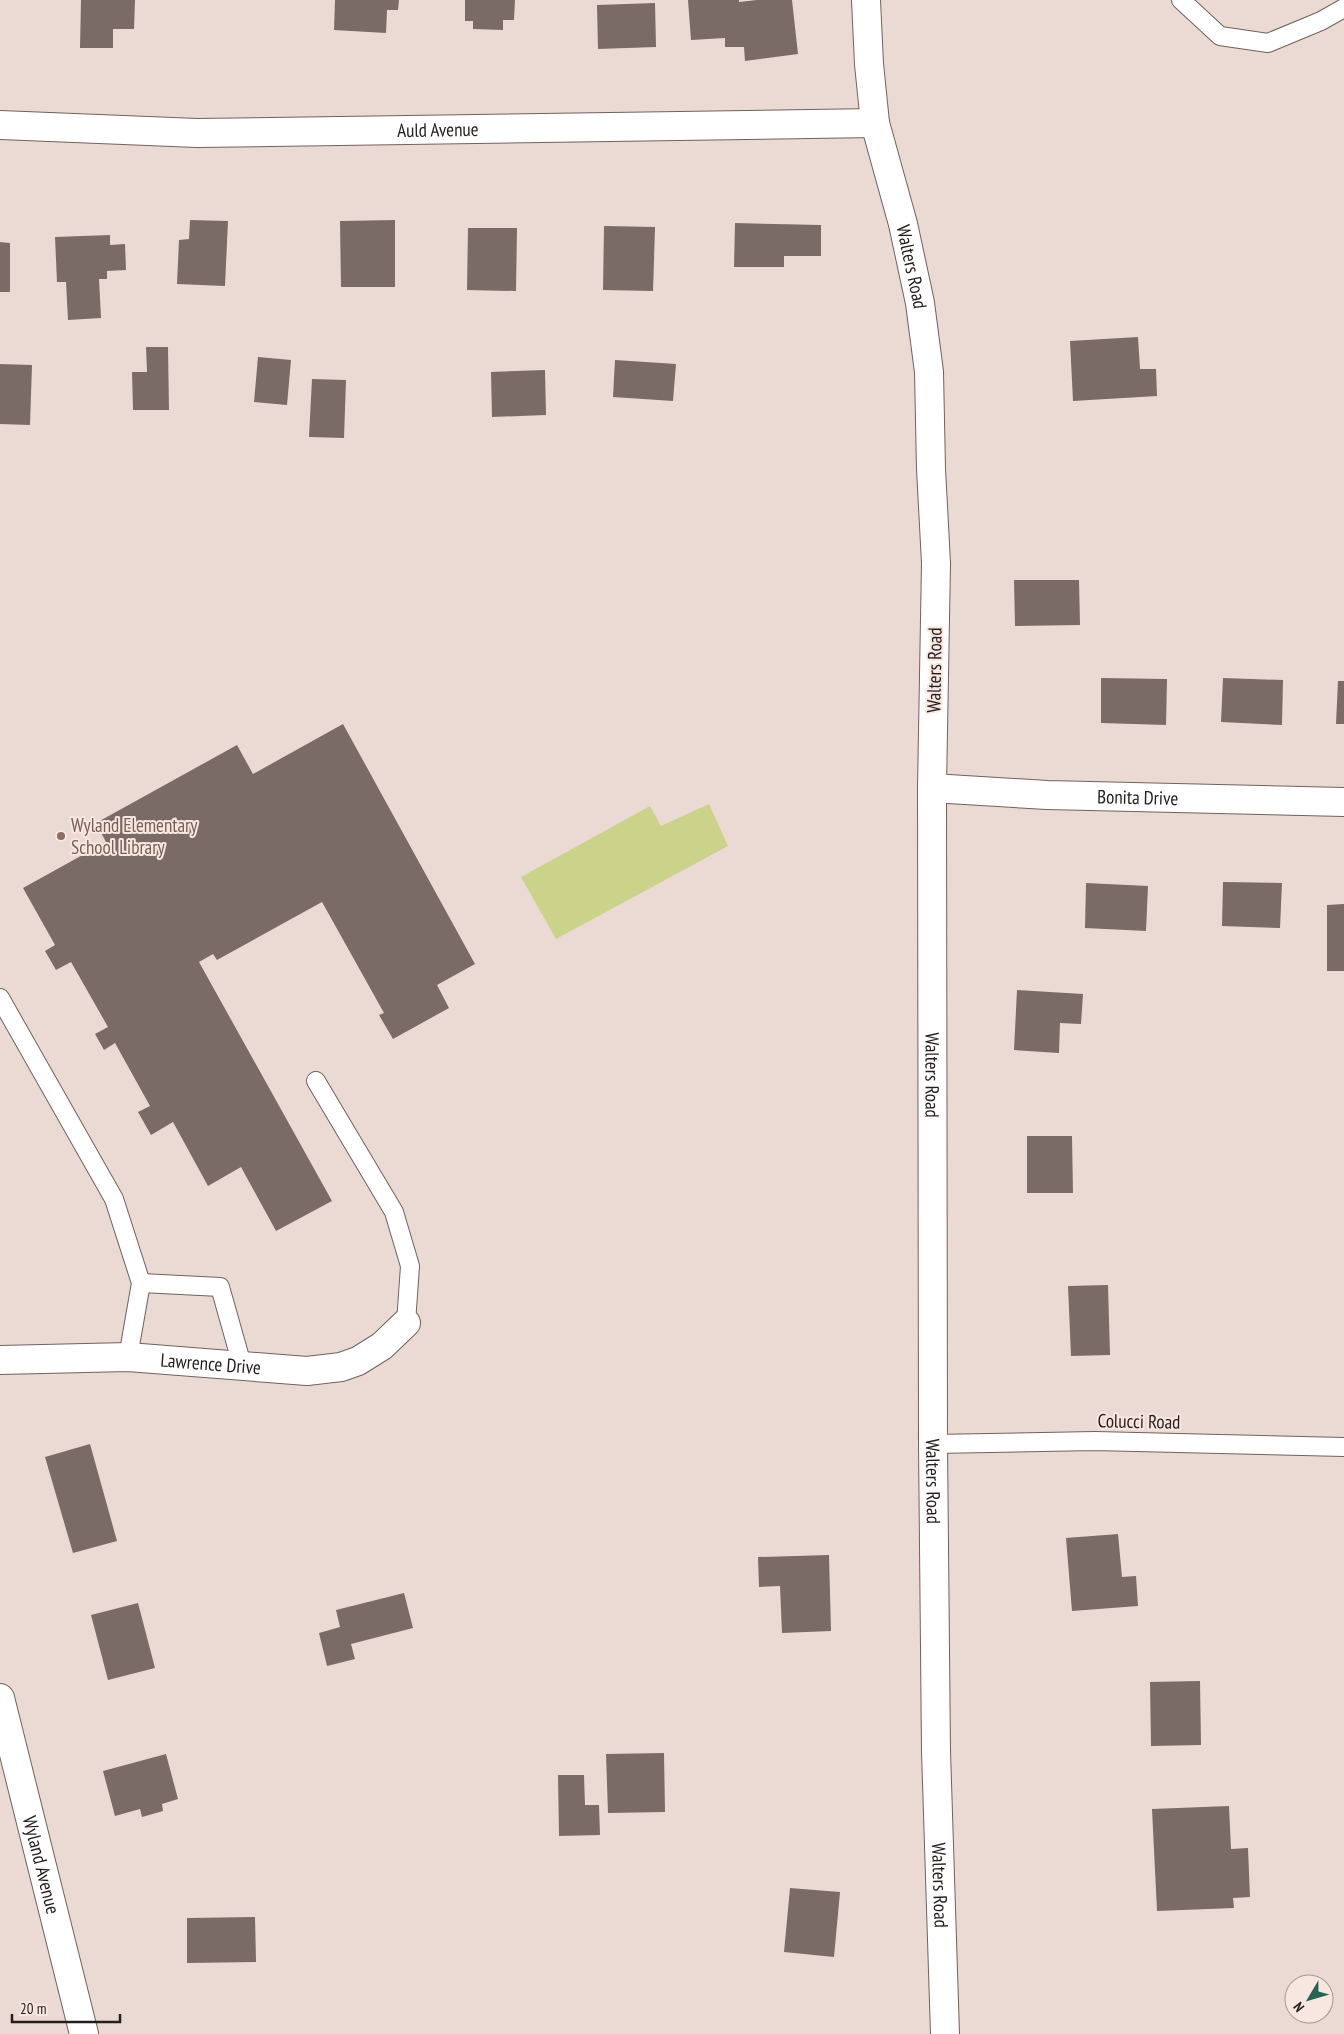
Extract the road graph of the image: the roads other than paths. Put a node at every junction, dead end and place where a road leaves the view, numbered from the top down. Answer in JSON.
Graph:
{"nodes":[{"id":1,"x":866,"y":0,"type":"edge"},
{"id":2,"x":1181,"y":0,"type":"edge"},
{"id":3,"x":1344,"y":8,"type":"edge"},
{"id":4,"x":875,"y":123,"type":"junction"},
{"id":5,"x":0,"y":125,"type":"edge"},
{"id":6,"x":932,"y":788,"type":"junction"},
{"id":7,"x":1344,"y":802,"type":"edge"},
{"id":8,"x":0,"y":998,"type":"edge"},
{"id":9,"x":316,"y":1081,"type":"dead end"},
{"id":10,"x":141,"y":1283,"type":"junction"},
{"id":11,"x":406,"y":1323,"type":"joint"},
{"id":12,"x":128,"y":1357,"type":"junction"},
{"id":13,"x":0,"y":1360,"type":"edge"},
{"id":14,"x":242,"y":1365,"type":"junction"},
{"id":15,"x":933,"y":1444,"type":"junction"},
{"id":16,"x":1344,"y":1448,"type":"edge"},
{"id":17,"x":0,"y":1698,"type":"edge"},
{"id":18,"x":84,"y":2034,"type":"edge"},
{"id":19,"x":945,"y":2034,"type":"edge"}],
"edges":[{"from":1,"to":4,"type":"street","name":"Walters Road"},
{"from":2,"to":3,"type":"lane"},
{"from":4,"to":5,"type":"street","name":"Auld Avenue"},
{"from":4,"to":6,"type":"street","name":"Walters Road"},
{"from":6,"to":7,"type":"street","name":"Bonita Drive"},
{"from":6,"to":15,"type":"street","name":"Walters Road"},
{"from":8,"to":10,"type":"lane"},
{"from":9,"to":11,"type":"lane"},
{"from":10,"to":12,"type":"lane"},
{"from":10,"to":14,"type":"lane"},
{"from":11,"to":14,"type":"street","name":"Lawrence Drive"},
{"from":12,"to":13,"type":"street","name":"Lawrence Drive"},
{"from":12,"to":14,"type":"street","name":"Lawrence Drive"},
{"from":15,"to":16,"type":"lane","name":"Colucci Road"},
{"from":15,"to":19,"type":"street","name":"Walters Road"},
{"from":17,"to":18,"type":"street","name":"Wyland Avenue"}]}
